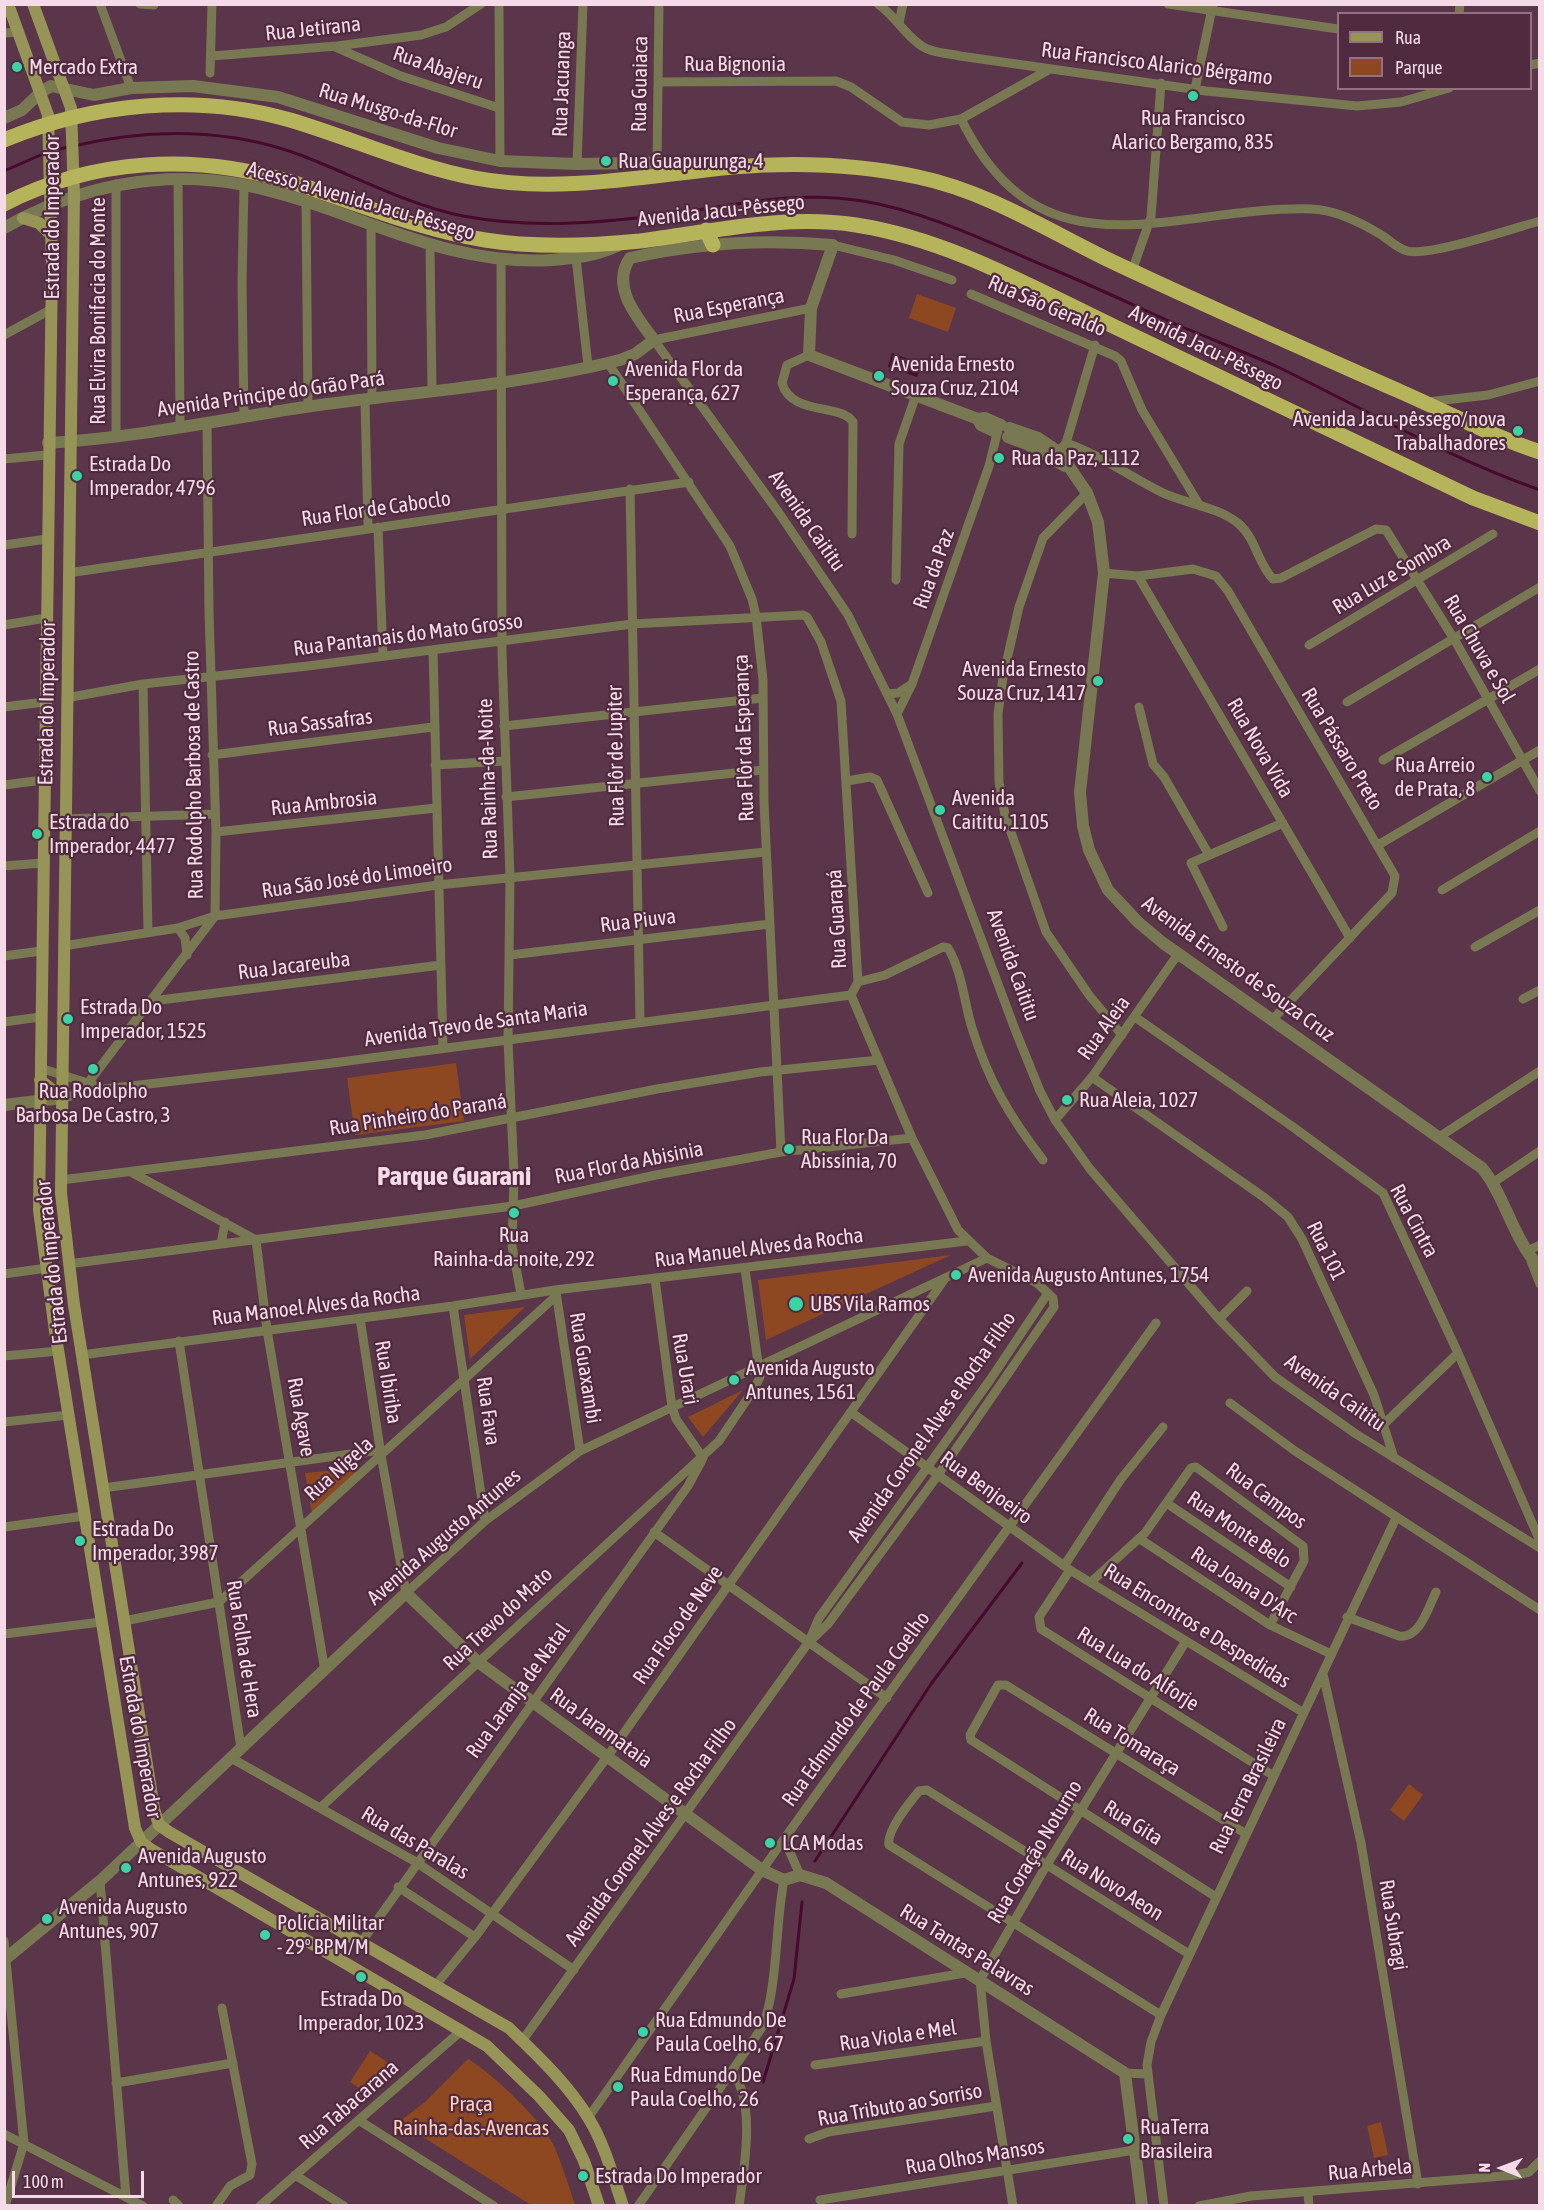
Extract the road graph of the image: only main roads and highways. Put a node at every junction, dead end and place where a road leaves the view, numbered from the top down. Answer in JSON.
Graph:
{"nodes":[{"id":1,"x":8,"y":4,"type":"edge"},
{"id":2,"x":33,"y":4,"type":"edge"},
{"id":3,"x":19,"y":32,"type":"junction"},
{"id":4,"x":45,"y":35,"type":"junction"},
{"id":5,"x":4,"y":140,"type":"edge"},
{"id":6,"x":4,"y":204,"type":"edge"},
{"id":7,"x":23,"y":218,"type":"road end"},
{"id":8,"x":738,"y":227,"type":"junction"},
{"id":9,"x":706,"y":230,"type":"junction"},
{"id":10,"x":51,"y":236,"type":"junction"},
{"id":11,"x":734,"y":243,"type":"road end"},
{"id":12,"x":713,"y":245,"type":"road end"},
{"id":13,"x":72,"y":332,"type":"junction"},
{"id":14,"x":1539,"y":452,"type":"edge"},
{"id":15,"x":1539,"y":523,"type":"edge"},
{"id":16,"x":40,"y":1074,"type":"junction"},
{"id":17,"x":62,"y":1098,"type":"junction"},
{"id":18,"x":260,"y":1886,"type":"junction"},
{"id":19,"x":259,"y":1912,"type":"junction"},
{"id":20,"x":599,"y":2205,"type":"edge"},
{"id":21,"x":623,"y":2205,"type":"edge"}],
"edges":[{"from":1,"to":3,"type":"main road","name":"Estrada do Imperador"},
{"from":2,"to":4,"type":"main road","name":"Estrada do Imperador"},
{"from":3,"to":4,"type":"main road"},
{"from":3,"to":10,"type":"main road","name":"Estrada do Imperador"},
{"from":4,"to":13,"type":"main road","name":"Estrada do Imperador"},
{"from":5,"to":14,"type":"highway","name":"Avenida Jacu-Pêssego"},
{"from":6,"to":9,"type":"highway","name":"Avenida Jacu-Pêssego"},
{"from":7,"to":10,"type":"main road"},
{"from":8,"to":9,"type":"highway","name":"Avenida Jacu-Pêssego"},
{"from":8,"to":11,"type":"highway"},
{"from":8,"to":15,"type":"highway","name":"Avenida Jacu-Pêssego"},
{"from":9,"to":12,"type":"highway"},
{"from":10,"to":13,"type":"main road"},
{"from":10,"to":16,"type":"main road","name":"Estrada do Imperador"},
{"from":13,"to":17,"type":"main road","name":"Estrada do Imperador"},
{"from":16,"to":17,"type":"main road"},
{"from":16,"to":19,"type":"main road","name":"Estrada do Imperador"},
{"from":17,"to":18,"type":"main road","name":"Estrada do Imperador"},
{"from":18,"to":19,"type":"main road"},
{"from":18,"to":21,"type":"main road","name":"Estrada do Imperador"},
{"from":19,"to":20,"type":"main road","name":"Estrada do Imperador"}]}
